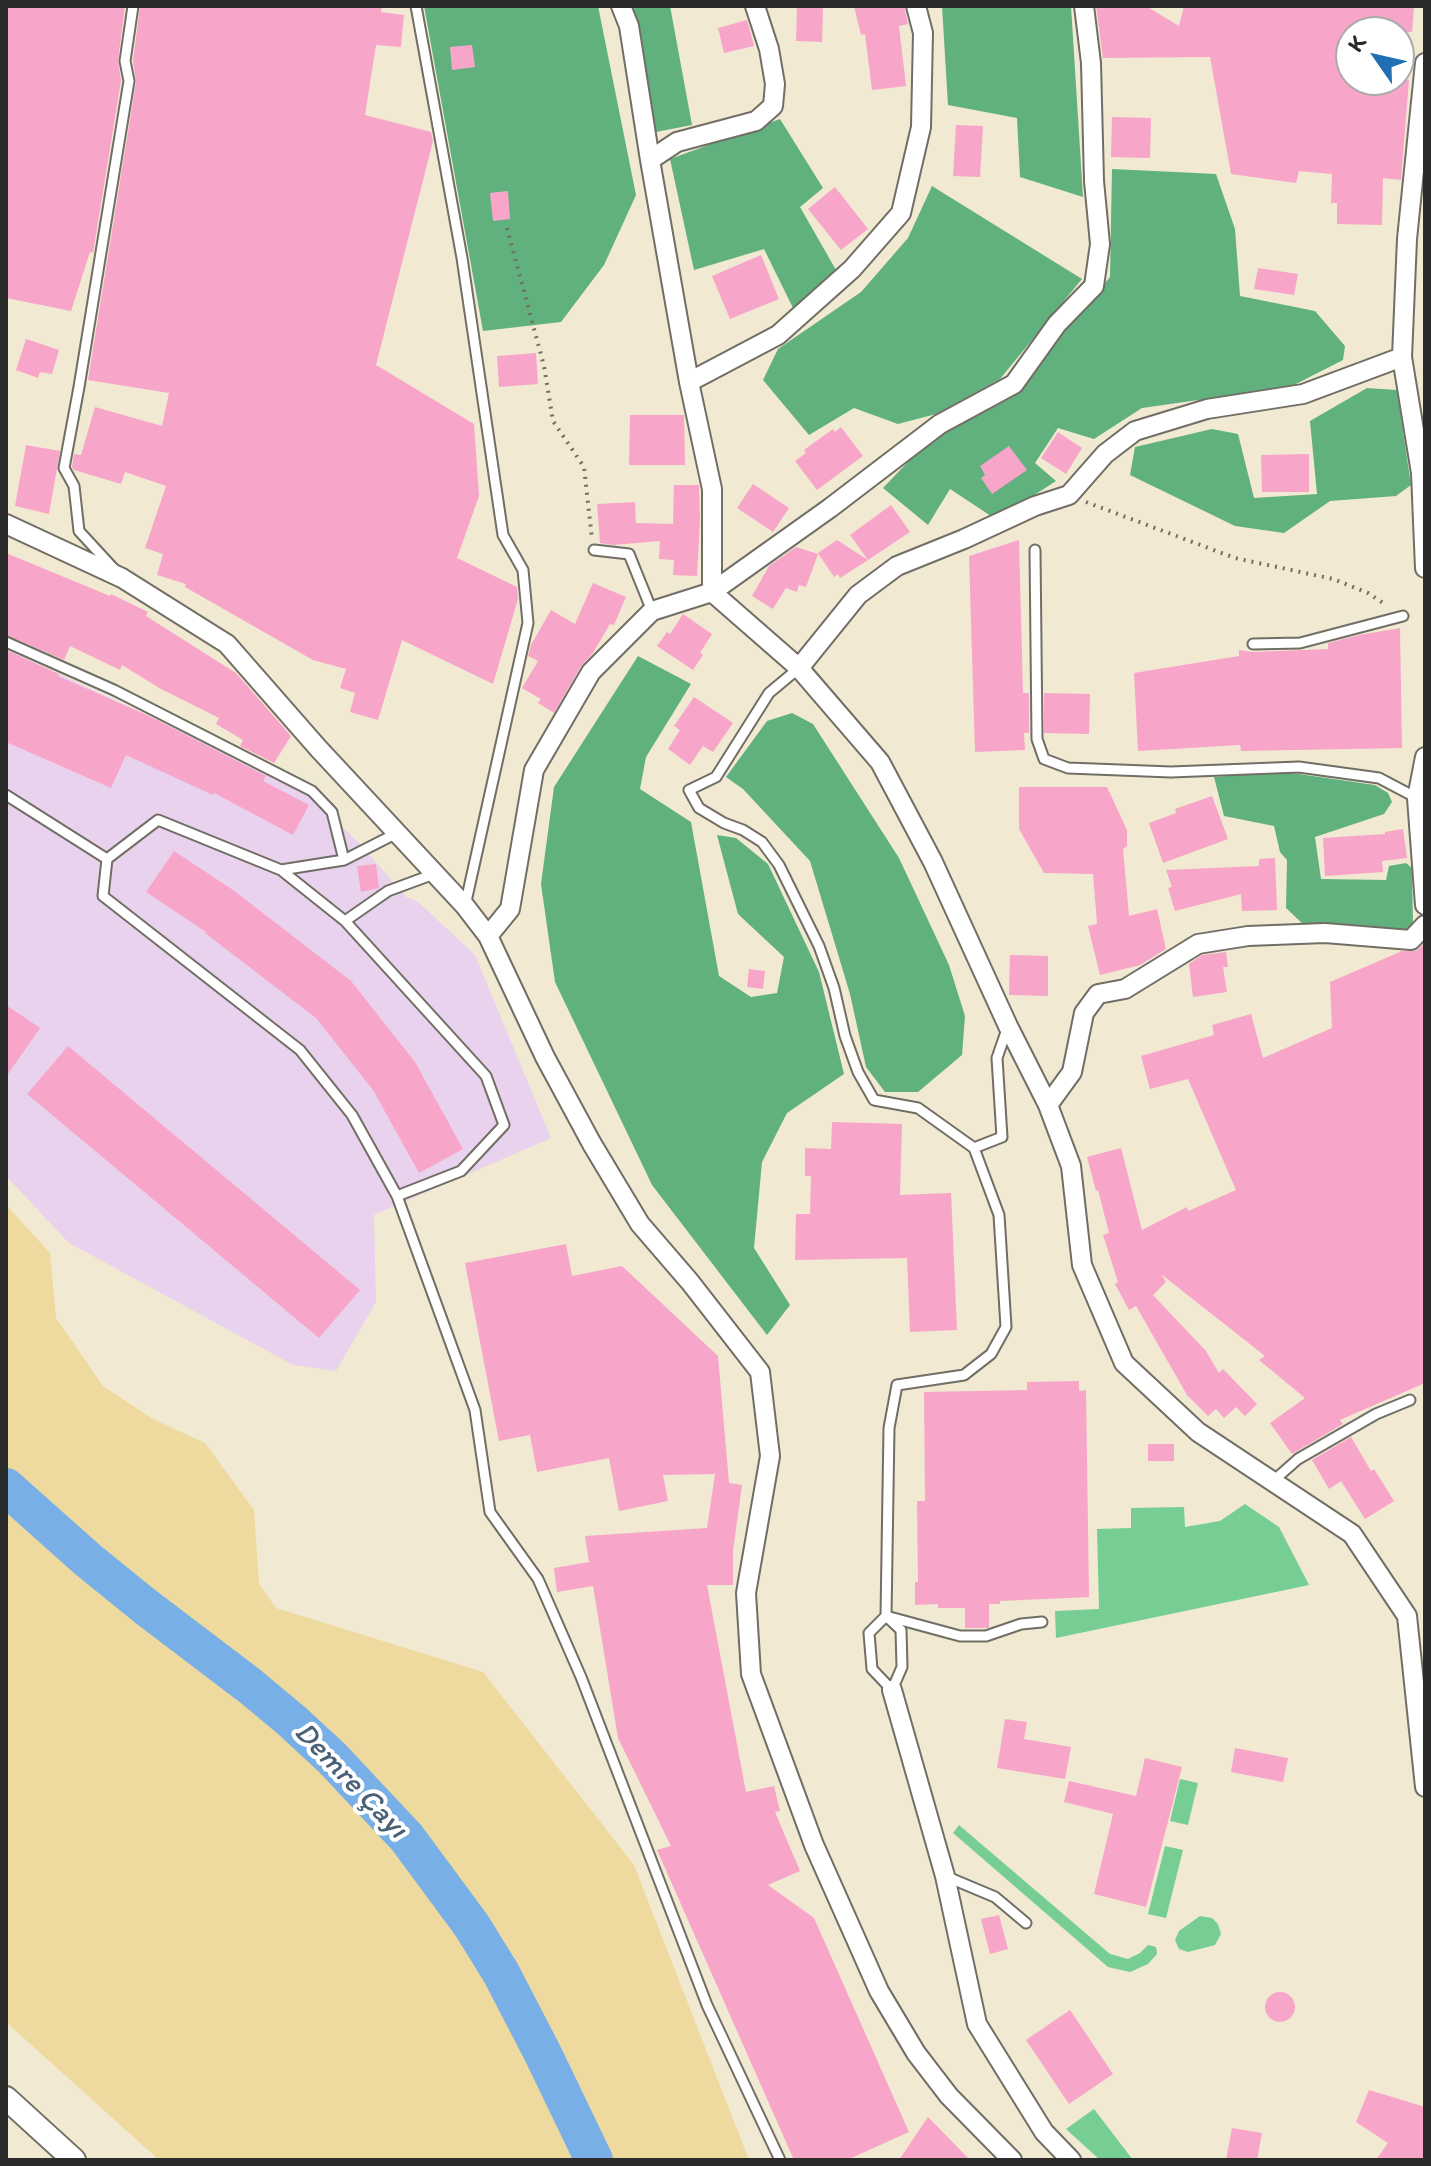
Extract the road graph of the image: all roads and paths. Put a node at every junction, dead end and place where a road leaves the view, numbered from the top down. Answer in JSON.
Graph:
{"nodes":[{"id":1,"x":133,"y":6,"type":"edge"},
{"id":2,"x":416,"y":6,"type":"edge"},
{"id":3,"x":621,"y":6,"type":"edge"},
{"id":4,"x":755,"y":6,"type":"edge"},
{"id":5,"x":916,"y":6,"type":"edge"},
{"id":6,"x":1084,"y":6,"type":"edge"},
{"id":7,"x":1425,"y":63,"type":"edge"},
{"id":8,"x":650,"y":160,"type":"junction"},
{"id":9,"x":507,"y":228,"type":"dead end"},
{"id":10,"x":1416,"y":240,"type":"edge"},
{"id":11,"x":1402,"y":357,"type":"junction"},
{"id":12,"x":689,"y":382,"type":"junction"},
{"id":13,"x":1069,"y":495,"type":"junction"},
{"id":14,"x":6,"y":524,"type":"edge"},
{"id":15,"x":594,"y":550,"type":"joint"},
{"id":16,"x":1035,"y":550,"type":"dead end"},
{"id":17,"x":1425,"y":568,"type":"edge"},
{"id":18,"x":122,"y":578,"type":"junction"},
{"id":19,"x":712,"y":592,"type":"junction"},
{"id":20,"x":652,"y":611,"type":"junction"},
{"id":21,"x":1403,"y":616,"type":"joint"},
{"id":22,"x":6,"y":642,"type":"edge"},
{"id":23,"x":1253,"y":644,"type":"dead end"},
{"id":24,"x":799,"y":668,"type":"junction"},
{"id":25,"x":1425,"y":757,"type":"edge"},
{"id":26,"x":6,"y":795,"type":"edge"},
{"id":27,"x":1417,"y":798,"type":"junction"},
{"id":28,"x":397,"y":833,"type":"junction"},
{"id":29,"x":107,"y":859,"type":"junction"},
{"id":30,"x":344,"y":860,"type":"junction"},
{"id":31,"x":281,"y":870,"type":"junction"},
{"id":32,"x":434,"y":874,"type":"junction"},
{"id":33,"x":1425,"y":905,"type":"edge"},
{"id":34,"x":465,"y":906,"type":"junction"},
{"id":35,"x":345,"y":921,"type":"junction"},
{"id":36,"x":1425,"y":925,"type":"edge"},
{"id":37,"x":488,"y":936,"type":"junction"},
{"id":38,"x":1008,"y":1026,"type":"junction"},
{"id":39,"x":1048,"y":1105,"type":"junction"},
{"id":40,"x":974,"y":1148,"type":"junction"},
{"id":41,"x":397,"y":1196,"type":"junction"},
{"id":42,"x":1410,"y":1400,"type":"dead end"},
{"id":43,"x":1272,"y":1482,"type":"junction"},
{"id":44,"x":886,"y":1616,"type":"junction"},
{"id":45,"x":1042,"y":1622,"type":"dead end"},
{"id":46,"x":892,"y":1690,"type":"junction"},
{"id":47,"x":1425,"y":1787,"type":"edge"},
{"id":48,"x":945,"y":1876,"type":"junction"},
{"id":49,"x":1026,"y":1923,"type":"dead end"},
{"id":50,"x":6,"y":2098,"type":"edge"},
{"id":51,"x":74,"y":2160,"type":"edge"},
{"id":52,"x":780,"y":2160,"type":"edge"},
{"id":53,"x":1012,"y":2160,"type":"edge"},
{"id":54,"x":1071,"y":2160,"type":"edge"}],
"edges":[{"from":1,"to":18,"type":"lane"},
{"from":2,"to":34,"type":"lane"},
{"from":3,"to":8,"type":"street"},
{"from":4,"to":8,"type":"street"},
{"from":5,"to":12,"type":"street"},
{"from":6,"to":19,"type":"street"},
{"from":7,"to":10,"type":"street"},
{"from":8,"to":12,"type":"street"},
{"from":9,"to":15,"type":"path"},
{"from":10,"to":11,"type":"street"},
{"from":11,"to":13,"type":"street"},
{"from":11,"to":17,"type":"street"},
{"from":12,"to":19,"type":"street"},
{"from":13,"to":21,"type":"path"},
{"from":13,"to":24,"type":"street"},
{"from":14,"to":18,"type":"street"},
{"from":15,"to":20,"type":"lane"},
{"from":16,"to":27,"type":"lane"},
{"from":18,"to":28,"type":"street"},
{"from":19,"to":20,"type":"street"},
{"from":19,"to":24,"type":"street"},
{"from":20,"to":37,"type":"street"},
{"from":21,"to":23,"type":"lane"},
{"from":22,"to":30,"type":"lane"},
{"from":24,"to":38,"type":"street"},
{"from":24,"to":40,"type":"lane"},
{"from":25,"to":27,"type":"street"},
{"from":26,"to":29,"type":"lane"},
{"from":27,"to":33,"type":"street"},
{"from":28,"to":30,"type":"lane"},
{"from":28,"to":32,"type":"street"},
{"from":29,"to":31,"type":"lane"},
{"from":29,"to":41,"type":"lane"},
{"from":30,"to":31,"type":"lane"},
{"from":31,"to":35,"type":"lane"},
{"from":32,"to":34,"type":"street"},
{"from":32,"to":35,"type":"lane"},
{"from":34,"to":37,"type":"street"},
{"from":35,"to":41,"type":"lane"},
{"from":36,"to":39,"type":"street"},
{"from":37,"to":53,"type":"street"},
{"from":38,"to":39,"type":"street"},
{"from":38,"to":40,"type":"lane"},
{"from":39,"to":43,"type":"street"},
{"from":40,"to":44,"type":"lane"},
{"from":41,"to":52,"type":"lane"},
{"from":42,"to":43,"type":"lane"},
{"from":43,"to":47,"type":"street"},
{"from":44,"to":45,"type":"lane"},
{"from":44,"to":46,"type":"lane"},
{"from":44,"to":46,"type":"lane"},
{"from":46,"to":48,"type":"street"},
{"from":48,"to":49,"type":"lane"},
{"from":48,"to":54,"type":"street"},
{"from":50,"to":51,"type":"street"}]}
